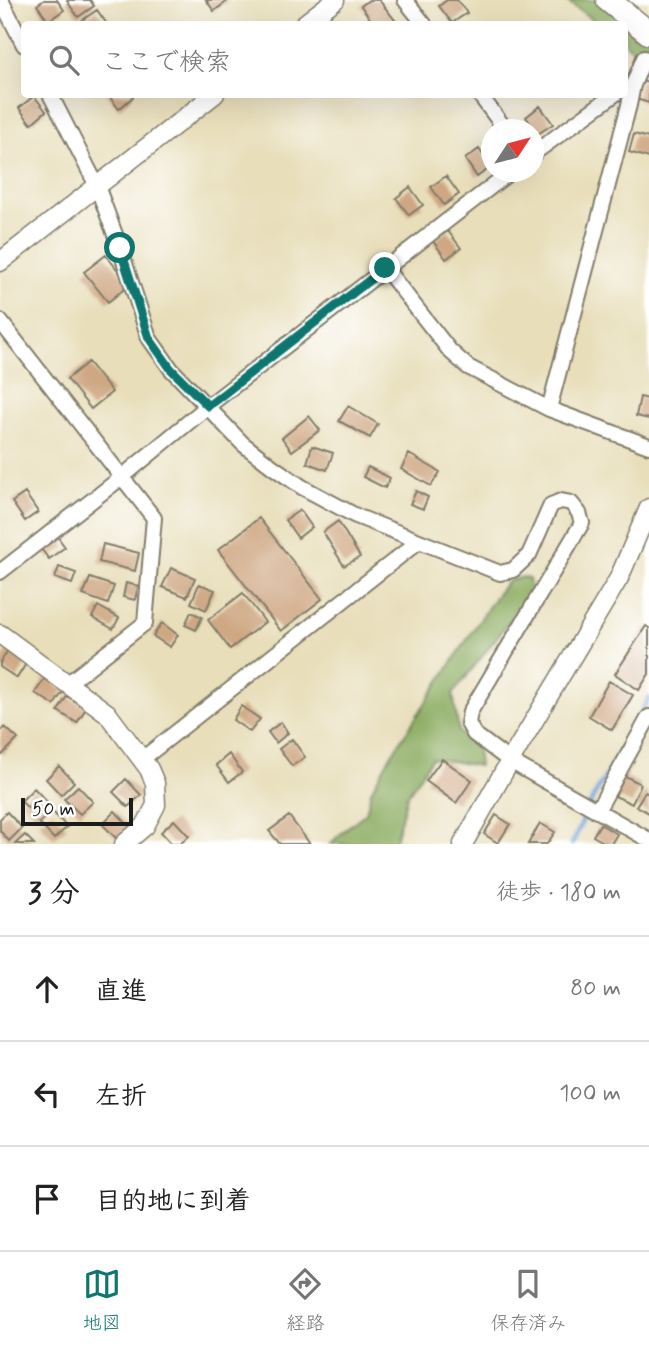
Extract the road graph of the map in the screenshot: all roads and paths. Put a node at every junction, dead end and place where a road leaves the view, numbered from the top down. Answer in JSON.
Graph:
{"nodes":[{"id":1,"x":1,"y":0,"type":"edge"},
{"id":2,"x":335,"y":0,"type":"edge"},
{"id":3,"x":405,"y":0,"type":"edge"},
{"id":4,"x":608,"y":0,"type":"edge"},
{"id":5,"x":615,"y":0,"type":"edge"},
{"id":6,"x":308,"y":21,"type":"edge"},
{"id":7,"x":422,"y":21,"type":"edge"},
{"id":8,"x":649,"y":24,"type":"edge"},
{"id":9,"x":649,"y":33,"type":"edge"},
{"id":10,"x":21,"y":39,"type":"edge"},
{"id":11,"x":649,"y":62,"type":"edge"},
{"id":12,"x":629,"y":87,"type":"edge"},
{"id":13,"x":52,"y":98,"type":"edge"},
{"id":14,"x":210,"y":98,"type":"edge"},
{"id":15,"x":482,"y":98,"type":"edge"},
{"id":16,"x":610,"y":98,"type":"edge"},
{"id":17,"x":498,"y":119,"type":"edge"},
{"id":18,"x":544,"y":146,"type":"edge"},
{"id":19,"x":496,"y":182,"type":"edge"},
{"id":20,"x":97,"y":186,"type":"junction"},
{"id":21,"x":0,"y":262,"type":"edge"},
{"id":22,"x":385,"y":268,"type":"junction"},
{"id":23,"x":0,"y":321,"type":"edge"},
{"id":24,"x":208,"y":406,"type":"junction"},
{"id":25,"x":549,"y":410,"type":"junction"},
{"id":26,"x":649,"y":446,"type":"edge"},
{"id":27,"x":122,"y":477,"type":"junction"},
{"id":28,"x":649,"y":508,"type":"edge"},
{"id":29,"x":419,"y":541,"type":"junction"},
{"id":30,"x":0,"y":572,"type":"edge"},
{"id":31,"x":0,"y":634,"type":"edge"},
{"id":32,"x":67,"y":684,"type":"junction"},
{"id":33,"x":649,"y":717,"type":"edge"},
{"id":34,"x":141,"y":760,"type":"junction"},
{"id":35,"x":510,"y":761,"type":"junction"},
{"id":36,"x":597,"y":811,"type":"junction"},
{"id":37,"x":649,"y":840,"type":"edge"},
{"id":38,"x":124,"y":844,"type":"edge"},
{"id":39,"x":463,"y":844,"type":"edge"}],
"edges":[{"from":1,"to":10,"type":"street"},
{"from":2,"to":6,"type":"street"},
{"from":3,"to":7,"type":"street"},
{"from":4,"to":9,"type":"highway"},
{"from":5,"to":8,"type":"highway"},
{"from":11,"to":12,"type":"street"},
{"from":12,"to":25,"type":"street"},
{"from":13,"to":20,"type":"street"},
{"from":14,"to":20,"type":"street"},
{"from":15,"to":17,"type":"street"},
{"from":16,"to":18,"type":"street"},
{"from":19,"to":22,"type":"street"},
{"from":20,"to":21,"type":"street"},
{"from":20,"to":24,"type":"street"},
{"from":22,"to":24,"type":"street"},
{"from":22,"to":25,"type":"street"},
{"from":23,"to":27,"type":"street"},
{"from":24,"to":27,"type":"street"},
{"from":24,"to":29,"type":"street"},
{"from":25,"to":26,"type":"street"},
{"from":27,"to":30,"type":"street"},
{"from":27,"to":32,"type":"street"},
{"from":28,"to":35,"type":"street"},
{"from":29,"to":34,"type":"street"},
{"from":29,"to":35,"type":"street"},
{"from":31,"to":32,"type":"street"},
{"from":32,"to":34,"type":"street"},
{"from":33,"to":36,"type":"street"},
{"from":34,"to":38,"type":"street"},
{"from":35,"to":36,"type":"street"},
{"from":35,"to":39,"type":"street"},
{"from":36,"to":37,"type":"street"}]}
